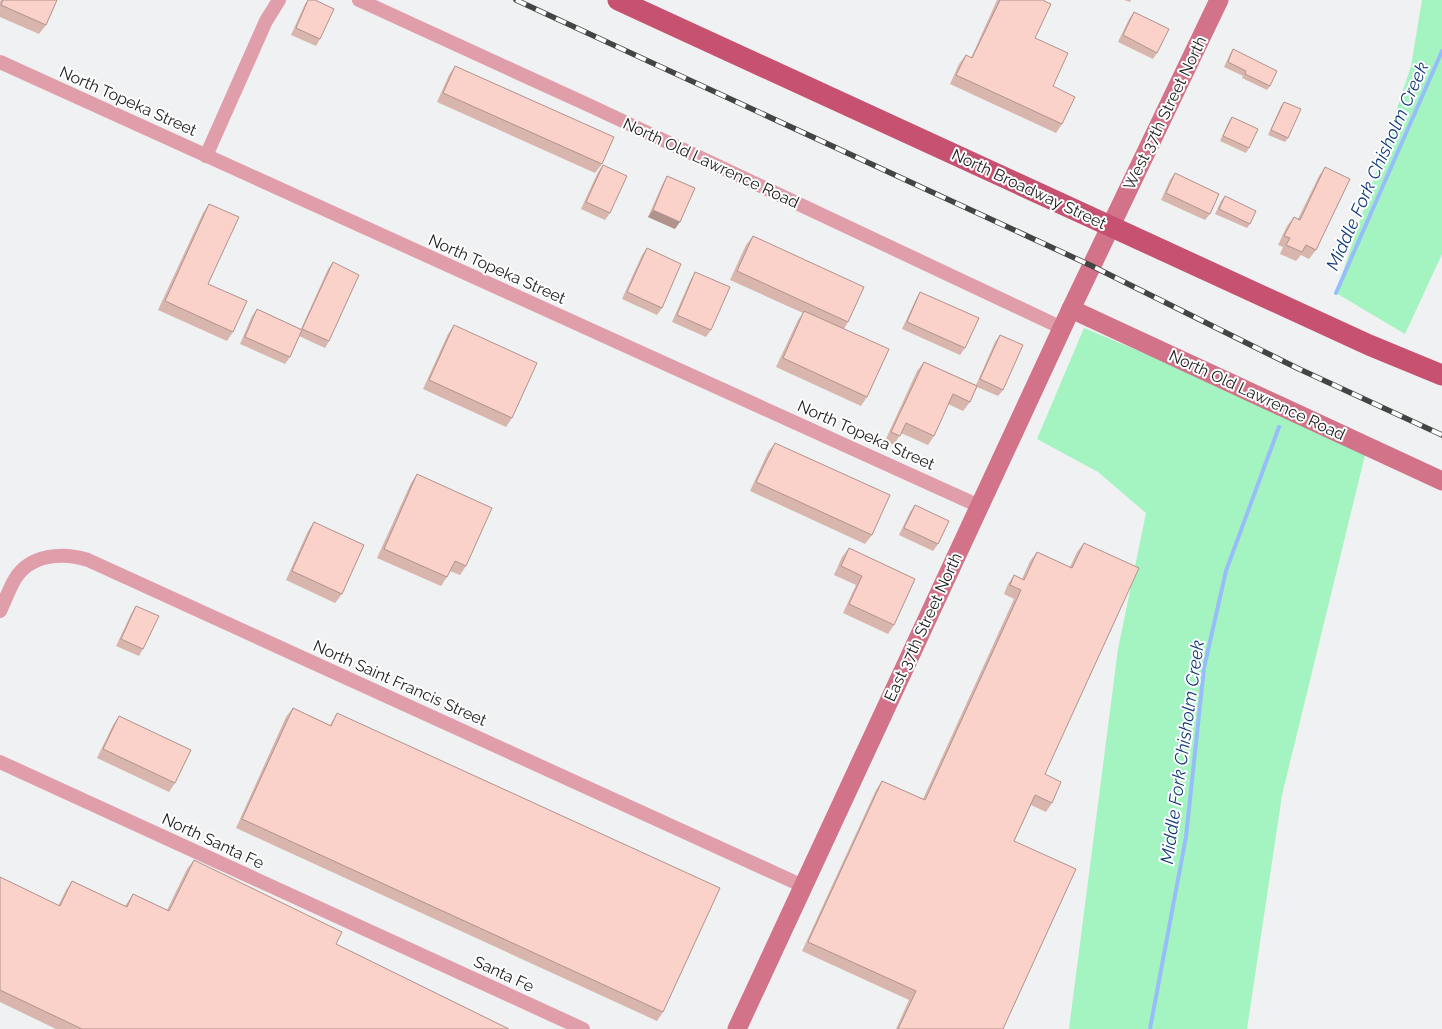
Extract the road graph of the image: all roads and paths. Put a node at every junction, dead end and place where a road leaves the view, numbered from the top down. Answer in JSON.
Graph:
{"nodes":[{"id":1,"x":279,"y":0,"type":"edge"},
{"id":2,"x":359,"y":0,"type":"edge"},
{"id":3,"x":618,"y":0,"type":"edge"},
{"id":4,"x":1219,"y":0,"type":"edge"},
{"id":5,"x":0,"y":62,"type":"edge"},
{"id":6,"x":206,"y":156,"type":"junction"},
{"id":7,"x":1110,"y":226,"type":"junction"},
{"id":8,"x":1071,"y":309,"type":"junction"},
{"id":9,"x":1062,"y":328,"type":"junction"},
{"id":10,"x":1442,"y":375,"type":"edge"},
{"id":11,"x":1442,"y":482,"type":"edge"},
{"id":12,"x":979,"y":506,"type":"junction"},
{"id":13,"x":0,"y":611,"type":"edge"},
{"id":14,"x":0,"y":762,"type":"edge"},
{"id":15,"x":803,"y":886,"type":"junction"},
{"id":16,"x":412,"y":951,"type":"joint"},
{"id":17,"x":583,"y":1029,"type":"edge"},
{"id":18,"x":738,"y":1029,"type":"edge"}],
"edges":[{"from":1,"to":6,"type":"street"},
{"from":2,"to":9,"type":"street","name":"North Old Lawrence Road"},
{"from":3,"to":7,"type":"main road","name":"North Broadway Street"},
{"from":4,"to":7,"type":"main road","name":"West 37th Street North"},
{"from":5,"to":6,"type":"street","name":"North Topeka Street"},
{"from":6,"to":12,"type":"street","name":"North Topeka Street"},
{"from":7,"to":8,"type":"main road","name":"East 37th Street North"},
{"from":7,"to":10,"type":"main road","name":"North Broadway Street"},
{"from":8,"to":9,"type":"main road","name":"East 37th Street North"},
{"from":8,"to":11,"type":"main road","name":"North Old Lawrence Road"},
{"from":9,"to":12,"type":"main road","name":"East 37th Street North"},
{"from":12,"to":15,"type":"main road","name":"East 37th Street North"},
{"from":13,"to":15,"type":"street","name":"North Saint Francis Street"},
{"from":14,"to":16,"type":"street","name":"North Santa Fe"},
{"from":15,"to":18,"type":"main road","name":"East 37th Street North"},
{"from":16,"to":17,"type":"street","name":"Santa Fe"}]}
